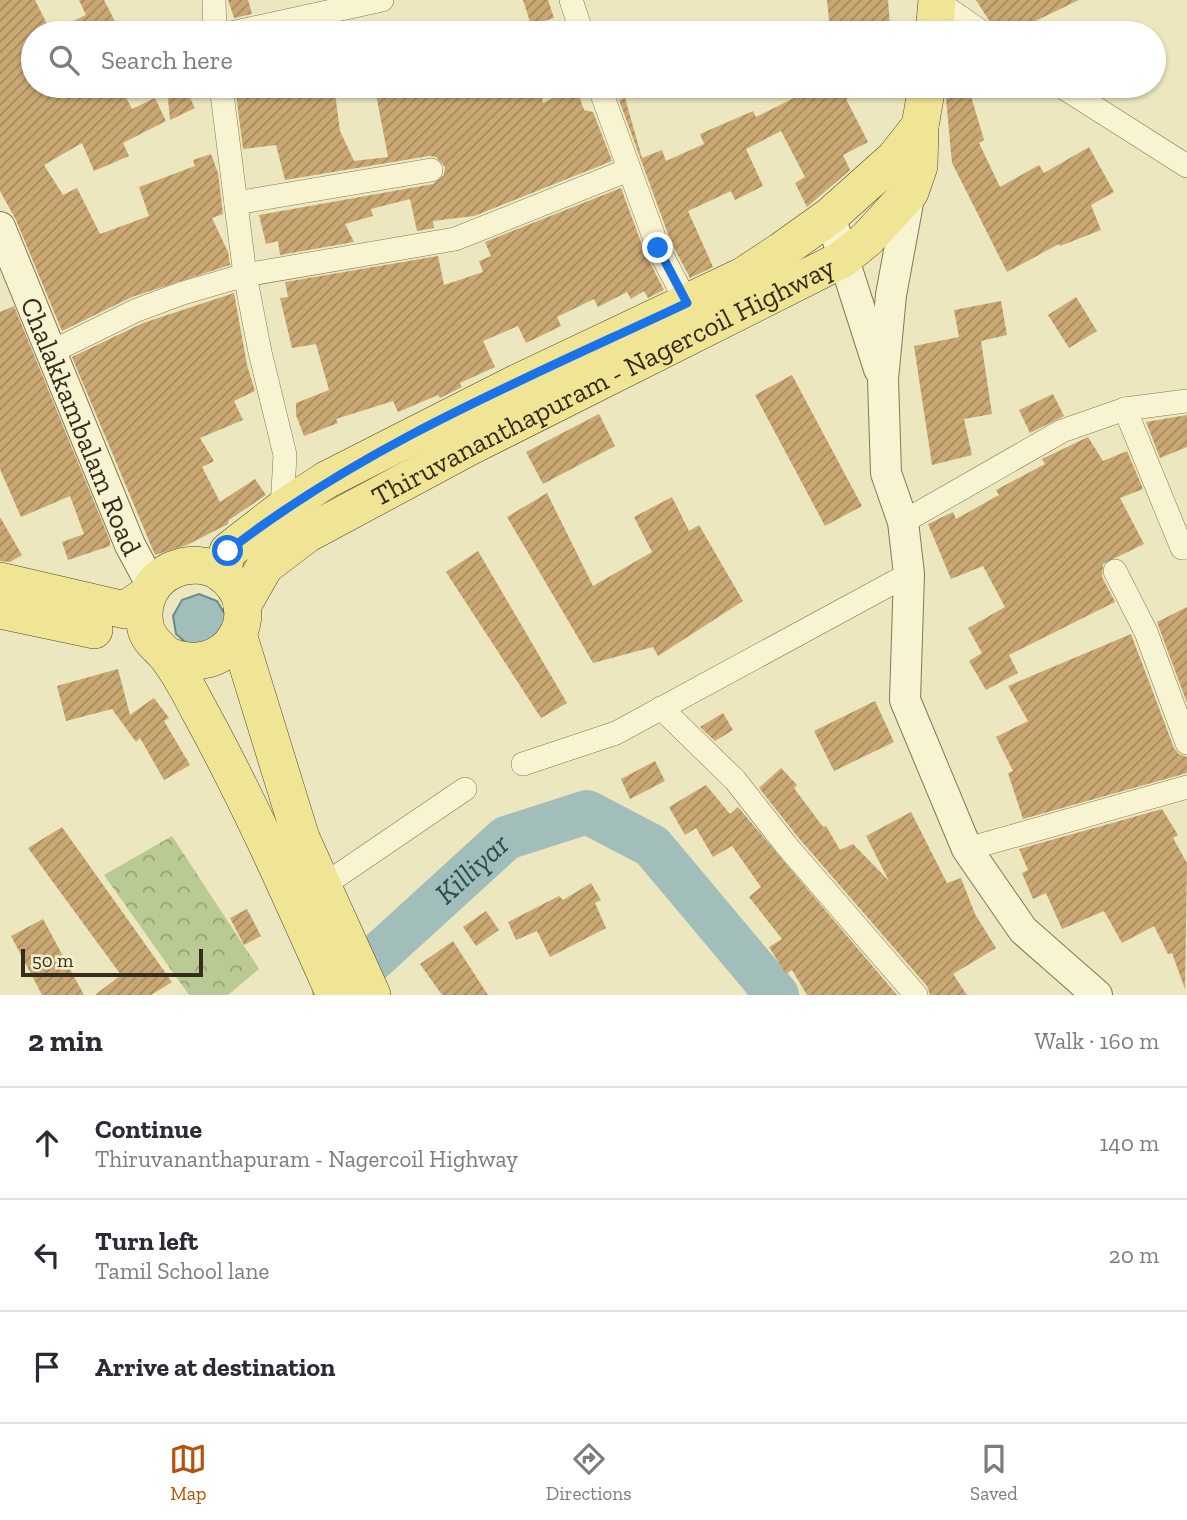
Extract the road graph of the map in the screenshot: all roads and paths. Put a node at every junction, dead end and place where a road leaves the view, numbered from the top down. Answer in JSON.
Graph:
{"nodes":[{"id":1,"x":214,"y":0,"type":"edge"},
{"id":2,"x":382,"y":0,"type":"edge"},
{"id":3,"x":571,"y":0,"type":"edge"},
{"id":4,"x":936,"y":11,"type":"edge"},
{"id":5,"x":215,"y":21,"type":"edge"},
{"id":6,"x":286,"y":21,"type":"edge"},
{"id":7,"x":578,"y":21,"type":"edge"},
{"id":8,"x":958,"y":21,"type":"edge"},
{"id":9,"x":223,"y":98,"type":"edge"},
{"id":10,"x":603,"y":98,"type":"edge"},
{"id":11,"x":925,"y":98,"type":"edge"},
{"id":12,"x":1081,"y":98,"type":"edge"},
{"id":13,"x":920,"y":126,"type":"junction"},
{"id":14,"x":1187,"y":166,"type":"edge"},
{"id":15,"x":431,"y":170,"type":"dead end"},
{"id":16,"x":628,"y":170,"type":"junction"},
{"id":17,"x":910,"y":192,"type":"junction"},
{"id":18,"x":236,"y":203,"type":"junction"},
{"id":19,"x":830,"y":216,"type":"junction"},
{"id":20,"x":0,"y":227,"type":"edge"},
{"id":21,"x":841,"y":260,"type":"junction"},
{"id":22,"x":246,"y":275,"type":"junction"},
{"id":23,"x":687,"y":303,"type":"junction"},
{"id":24,"x":51,"y":352,"type":"junction"},
{"id":25,"x":883,"y":379,"type":"junction"},
{"id":26,"x":1187,"y":401,"type":"edge"},
{"id":27,"x":1125,"y":409,"type":"junction"},
{"id":28,"x":282,"y":509,"type":"junction"},
{"id":29,"x":903,"y":522,"type":"junction"},
{"id":30,"x":1182,"y":548,"type":"dead end"},
{"id":31,"x":1115,"y":571,"type":"dead end"},
{"id":32,"x":221,"y":573,"type":"junction"},
{"id":33,"x":909,"y":574,"type":"junction"},
{"id":34,"x":0,"y":581,"type":"edge"},
{"id":35,"x":150,"y":590,"type":"junction"},
{"id":36,"x":0,"y":610,"type":"edge"},
{"id":37,"x":240,"y":620,"type":"junction"},
{"id":38,"x":156,"y":642,"type":"junction"},
{"id":39,"x":661,"y":708,"type":"junction"},
{"id":40,"x":1187,"y":743,"type":"edge"},
{"id":41,"x":523,"y":764,"type":"dead end"},
{"id":42,"x":1187,"y":787,"type":"edge"},
{"id":43,"x":465,"y":789,"type":"dead end"},
{"id":44,"x":967,"y":849,"type":"junction"},
{"id":45,"x":315,"y":895,"type":"junction"},
{"id":46,"x":335,"y":995,"type":"edge"},
{"id":47,"x":372,"y":995,"type":"edge"},
{"id":48,"x":916,"y":995,"type":"edge"},
{"id":49,"x":1097,"y":995,"type":"edge"}],
"edges":[{"from":1,"to":5,"type":"street"},
{"from":2,"to":6,"type":"street"},
{"from":3,"to":7,"type":"street"},
{"from":4,"to":8,"type":"street"},
{"from":9,"to":18,"type":"street"},
{"from":10,"to":16,"type":"street"},
{"from":11,"to":13,"type":"main road","name":"Thiruvananthapuram - Nagercoil Highway"},
{"from":12,"to":14,"type":"street"},
{"from":13,"to":17,"type":"main road","name":"Thiruvananthapuram - Nagercoil Highway"},
{"from":13,"to":19,"type":"main road","name":"Thiruvananthapuram - Nagercoil Highway"},
{"from":15,"to":18,"type":"street"},
{"from":16,"to":22,"type":"street"},
{"from":16,"to":23,"type":"street"},
{"from":17,"to":21,"type":"main road","name":"Thiruvananthapuram - Nagercoil Highway"},
{"from":17,"to":25,"type":"street"},
{"from":18,"to":22,"type":"street"},
{"from":19,"to":21,"type":"street"},
{"from":19,"to":23,"type":"main road","name":"Thiruvananthapuram - Nagercoil Highway"},
{"from":20,"to":24,"type":"street","name":"Chalakkambalam Road"},
{"from":21,"to":25,"type":"street"},
{"from":21,"to":37,"type":"main road","name":"Thiruvananthapuram - Nagercoil Highway"},
{"from":22,"to":24,"type":"street"},
{"from":22,"to":28,"type":"street"},
{"from":23,"to":28,"type":"main road","name":"Thiruvananthapuram - Nagercoil Highway"},
{"from":24,"to":35,"type":"street","name":"Chalakkambalam Road"},
{"from":25,"to":29,"type":"street"},
{"from":26,"to":27,"type":"street"},
{"from":27,"to":29,"type":"street"},
{"from":27,"to":30,"type":"street"},
{"from":28,"to":32,"type":"main road","name":"Thiruvananthapuram - Nagercoil Highway"},
{"from":29,"to":33,"type":"street"},
{"from":31,"to":40,"type":"street"},
{"from":32,"to":35,"type":"main road"},
{"from":32,"to":37,"type":"main road"},
{"from":33,"to":39,"type":"street"},
{"from":33,"to":44,"type":"street"},
{"from":34,"to":35,"type":"main road"},
{"from":35,"to":38,"type":"main road"},
{"from":36,"to":38,"type":"main road"},
{"from":37,"to":38,"type":"main road","name":"Thiruvananthapuram - Nagercoil Highway"},
{"from":37,"to":45,"type":"main road"},
{"from":38,"to":45,"type":"main road"},
{"from":39,"to":41,"type":"street"},
{"from":39,"to":48,"type":"street"},
{"from":42,"to":44,"type":"street"},
{"from":43,"to":45,"type":"street"},
{"from":44,"to":49,"type":"street"},
{"from":45,"to":46,"type":"main road"},
{"from":45,"to":47,"type":"main road"}]}
